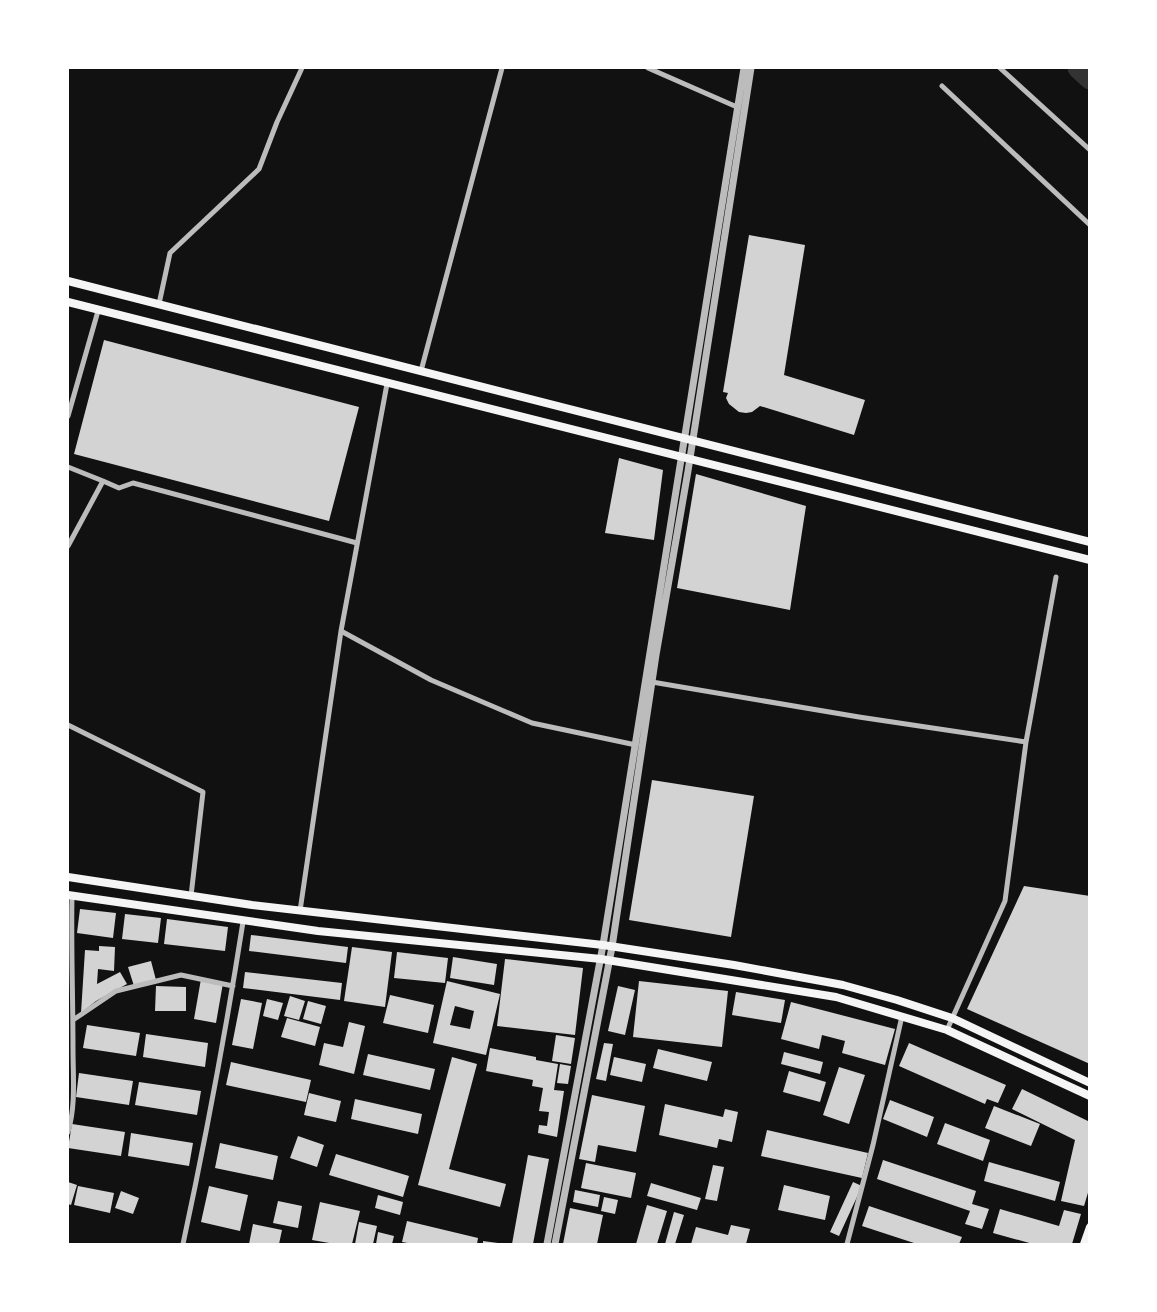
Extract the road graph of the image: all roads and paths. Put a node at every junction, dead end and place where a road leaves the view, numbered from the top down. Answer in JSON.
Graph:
{"nodes":[{"id":1,"x":302,"y":68,"type":"edge"},
{"id":2,"x":502,"y":68,"type":"edge"},
{"id":3,"x":648,"y":68,"type":"edge"},
{"id":4,"x":744,"y":68,"type":"edge"},
{"id":5,"x":750,"y":68,"type":"edge"},
{"id":6,"x":1000,"y":68,"type":"edge"},
{"id":7,"x":942,"y":86,"type":"dead end"},
{"id":8,"x":737,"y":107,"type":"junction"},
{"id":9,"x":1089,"y":150,"type":"edge"},
{"id":10,"x":1089,"y":225,"type":"edge"},
{"id":11,"x":68,"y":281,"type":"edge"},
{"id":12,"x":68,"y":302,"type":"edge"},
{"id":13,"x":159,"y":304,"type":"junction"},
{"id":14,"x":98,"y":311,"type":"junction"},
{"id":15,"x":421,"y":371,"type":"junction"},
{"id":16,"x":387,"y":384,"type":"junction"},
{"id":17,"x":68,"y":416,"type":"edge"},
{"id":18,"x":684,"y":438,"type":"junction"},
{"id":19,"x":693,"y":441,"type":"junction"},
{"id":20,"x":681,"y":457,"type":"junction"},
{"id":21,"x":690,"y":460,"type":"junction"},
{"id":22,"x":68,"y":467,"type":"edge"},
{"id":23,"x":103,"y":481,"type":"junction"},
{"id":24,"x":1089,"y":542,"type":"edge"},
{"id":25,"x":357,"y":543,"type":"junction"},
{"id":26,"x":68,"y":546,"type":"edge"},
{"id":27,"x":1089,"y":560,"type":"edge"},
{"id":28,"x":1056,"y":577,"type":"dead end"},
{"id":29,"x":341,"y":631,"type":"junction"},
{"id":30,"x":652,"y":682,"type":"junction"},
{"id":31,"x":68,"y":725,"type":"edge"},
{"id":32,"x":1026,"y":742,"type":"junction"},
{"id":33,"x":636,"y":745,"type":"junction"},
{"id":34,"x":68,"y":877,"type":"edge"},
{"id":35,"x":70,"y":896,"type":"edge"},
{"id":36,"x":192,"y":897,"type":"junction"},
{"id":37,"x":300,"y":911,"type":"junction"},
{"id":38,"x":243,"y":922,"type":"junction"},
{"id":39,"x":608,"y":946,"type":"junction"},
{"id":40,"x":605,"y":960,"type":"junction"},
{"id":41,"x":233,"y":986,"type":"junction"},
{"id":42,"x":902,"y":1016,"type":"junction"},
{"id":43,"x":952,"y":1018,"type":"junction"},
{"id":44,"x":73,"y":1020,"type":"junction"},
{"id":45,"x":947,"y":1030,"type":"junction"},
{"id":46,"x":1089,"y":1083,"type":"edge"},
{"id":47,"x":1089,"y":1096,"type":"edge"},
{"id":48,"x":68,"y":1132,"type":"edge"},
{"id":49,"x":1089,"y":1227,"type":"edge"},
{"id":50,"x":183,"y":1245,"type":"edge"},
{"id":51,"x":547,"y":1245,"type":"edge"},
{"id":52,"x":555,"y":1245,"type":"edge"},
{"id":53,"x":847,"y":1245,"type":"edge"},
{"id":54,"x":1084,"y":1245,"type":"edge"}],
"edges":[{"from":1,"to":13,"type":"street"},
{"from":2,"to":15,"type":"street"},
{"from":3,"to":8,"type":"street"},
{"from":4,"to":8,"type":"street"},
{"from":5,"to":19,"type":"street"},
{"from":6,"to":9,"type":"street"},
{"from":7,"to":10,"type":"street"},
{"from":8,"to":18,"type":"street"},
{"from":11,"to":13,"type":"main road"},
{"from":12,"to":14,"type":"main road"},
{"from":13,"to":15,"type":"main road"},
{"from":14,"to":16,"type":"main road"},
{"from":14,"to":17,"type":"street"},
{"from":15,"to":18,"type":"main road"},
{"from":16,"to":20,"type":"main road"},
{"from":16,"to":25,"type":"street"},
{"from":18,"to":19,"type":"main road"},
{"from":18,"to":20,"type":"street"},
{"from":19,"to":21,"type":"street"},
{"from":19,"to":24,"type":"main road"},
{"from":20,"to":21,"type":"main road"},
{"from":20,"to":33,"type":"street"},
{"from":21,"to":27,"type":"main road"},
{"from":21,"to":30,"type":"street"},
{"from":22,"to":23,"type":"street"},
{"from":23,"to":25,"type":"street"},
{"from":23,"to":26,"type":"street"},
{"from":25,"to":29,"type":"street"},
{"from":28,"to":32,"type":"street"},
{"from":29,"to":33,"type":"street"},
{"from":29,"to":37,"type":"street"},
{"from":30,"to":32,"type":"street"},
{"from":30,"to":39,"type":"street"},
{"from":31,"to":36,"type":"street"},
{"from":32,"to":43,"type":"street"},
{"from":33,"to":39,"type":"street"},
{"from":34,"to":36,"type":"main road"},
{"from":35,"to":38,"type":"main road"},
{"from":35,"to":44,"type":"street"},
{"from":36,"to":37,"type":"main road"},
{"from":37,"to":39,"type":"main road"},
{"from":38,"to":40,"type":"main road"},
{"from":38,"to":41,"type":"street"},
{"from":39,"to":40,"type":"street"},
{"from":39,"to":43,"type":"main road"},
{"from":40,"to":42,"type":"main road"},
{"from":40,"to":51,"type":"street"},
{"from":40,"to":52,"type":"street"},
{"from":41,"to":44,"type":"street"},
{"from":41,"to":50,"type":"street"},
{"from":42,"to":45,"type":"main road"},
{"from":42,"to":53,"type":"street"},
{"from":43,"to":45,"type":"street"},
{"from":43,"to":46,"type":"main road"},
{"from":44,"to":48,"type":"street"},
{"from":45,"to":47,"type":"main road"},
{"from":49,"to":54,"type":"main road"}]}
